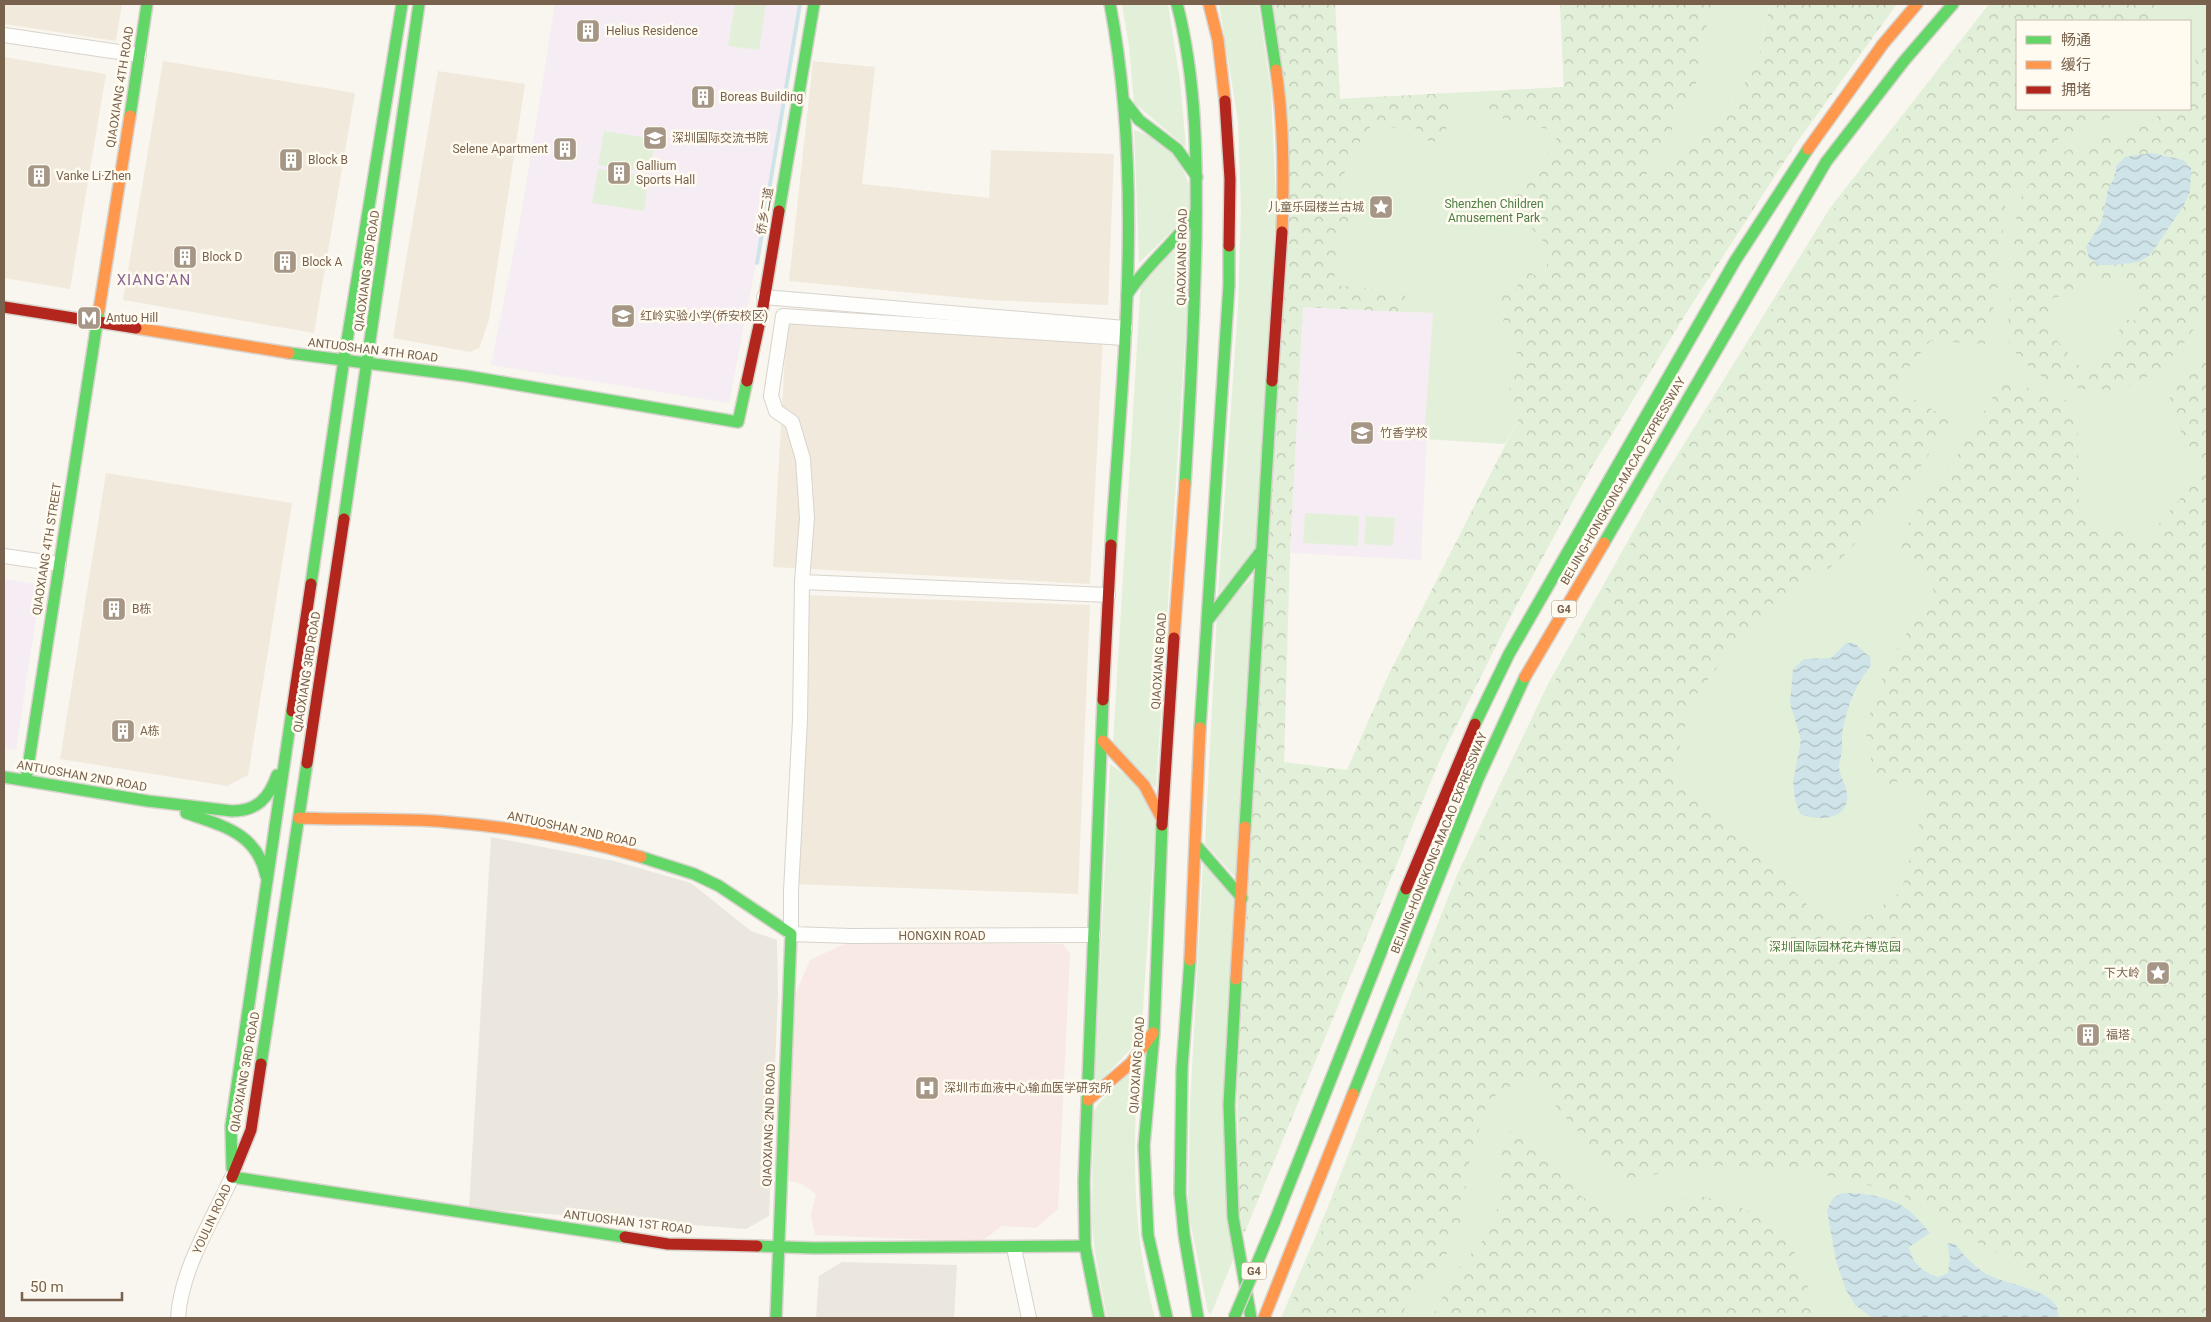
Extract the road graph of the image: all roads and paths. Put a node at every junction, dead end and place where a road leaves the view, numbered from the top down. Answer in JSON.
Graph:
{"nodes":[{"id":1,"x":147,"y":4,"type":"edge"},
{"id":2,"x":402,"y":4,"type":"edge"},
{"id":3,"x":419,"y":4,"type":"edge"},
{"id":4,"x":814,"y":4,"type":"edge"},
{"id":5,"x":1110,"y":4,"type":"edge"},
{"id":6,"x":1178,"y":4,"type":"edge"},
{"id":7,"x":1209,"y":4,"type":"edge"},
{"id":8,"x":1266,"y":4,"type":"edge"},
{"id":9,"x":1917,"y":4,"type":"edge"},
{"id":10,"x":1953,"y":4,"type":"edge"},
{"id":11,"x":4,"y":35,"type":"edge"},
{"id":12,"x":139,"y":55,"type":"junction"},
{"id":13,"x":1124,"y":101,"type":"junction"},
{"id":14,"x":1197,"y":178,"type":"junction"},
{"id":15,"x":1196,"y":212,"type":"junction"},
{"id":16,"x":1127,"y":295,"type":"junction"},
{"id":17,"x":764,"y":298,"type":"junction"},
{"id":18,"x":4,"y":307,"type":"edge"},
{"id":19,"x":96,"y":323,"type":"junction"},
{"id":20,"x":1125,"y":333,"type":"junction"},
{"id":21,"x":344,"y":359,"type":"junction"},
{"id":22,"x":368,"y":363,"type":"junction"},
{"id":23,"x":738,"y":422,"type":"joint"},
{"id":24,"x":1261,"y":551,"type":"junction"},
{"id":25,"x":4,"y":556,"type":"edge"},
{"id":26,"x":59,"y":564,"type":"junction"},
{"id":27,"x":802,"y":582,"type":"junction"},
{"id":28,"x":1108,"y":595,"type":"junction"},
{"id":29,"x":1208,"y":620,"type":"junction"},
{"id":30,"x":1102,"y":741,"type":"junction"},
{"id":31,"x":287,"y":748,"type":"junction"},
{"id":32,"x":4,"y":777,"type":"edge"},
{"id":33,"x":26,"y":780,"type":"junction"},
{"id":34,"x":156,"y":803,"type":"junction"},
{"id":35,"x":299,"y":818,"type":"junction"},
{"id":36,"x":1162,"y":822,"type":"junction"},
{"id":37,"x":1196,"y":845,"type":"junction"},
{"id":38,"x":266,"y":885,"type":"junction"},
{"id":39,"x":1242,"y":898,"type":"junction"},
{"id":40,"x":791,"y":934,"type":"junction"},
{"id":41,"x":1093,"y":935,"type":"junction"},
{"id":42,"x":1154,"y":1033,"type":"junction"},
{"id":43,"x":1088,"y":1100,"type":"junction"},
{"id":44,"x":232,"y":1177,"type":"junction"},
{"id":45,"x":1085,"y":1246,"type":"junction"},
{"id":46,"x":779,"y":1248,"type":"junction"},
{"id":47,"x":1014,"y":1248,"type":"junction"},
{"id":48,"x":178,"y":1318,"type":"edge"},
{"id":49,"x":776,"y":1318,"type":"edge"},
{"id":50,"x":1029,"y":1318,"type":"edge"},
{"id":51,"x":1100,"y":1318,"type":"edge"},
{"id":52,"x":1167,"y":1318,"type":"edge"},
{"id":53,"x":1198,"y":1318,"type":"edge"},
{"id":54,"x":1234,"y":1318,"type":"edge"},
{"id":55,"x":1251,"y":1318,"type":"edge"},
{"id":56,"x":1264,"y":1318,"type":"edge"}],
"edges":[{"from":1,"to":12,"type":"main road","name":"QIAOXIANG 4TH ROAD"},
{"from":2,"to":21,"type":"main road","name":"QIAOXIANG 3RD ROAD"},
{"from":3,"to":22,"type":"main road","name":"QIAOXIANG 3RD ROAD"},
{"from":4,"to":17,"type":"main road","name":"侨乡二道"},
{"from":5,"to":13,"type":"main road"},
{"from":6,"to":14,"type":"main road","name":"QIAOXIANG ROAD"},
{"from":7,"to":29,"type":"main road"},
{"from":8,"to":24,"type":"main road"},
{"from":9,"to":54,"type":"main road","name":"BEIJING-HONGKONG-MACAO EXPRESSWAY","number":"G4","bridge":true},
{"from":10,"to":56,"type":"main road","name":"BEIJING-HONGKONG-MACAO EXPRESSWAY","number":"G4"},
{"from":11,"to":12,"type":"street"},
{"from":12,"to":19,"type":"main road","name":"QIAOXIANG 4TH ROAD"},
{"from":13,"to":14,"type":"main road"},
{"from":13,"to":16,"type":"main road"},
{"from":14,"to":15,"type":"main road","name":"QIAOXIANG ROAD"},
{"from":15,"to":16,"type":"main road"},
{"from":15,"to":36,"type":"main road","name":"QIAOXIANG ROAD"},
{"from":16,"to":20,"type":"main road"},
{"from":17,"to":20,"type":"street"},
{"from":17,"to":23,"type":"main road","name":"侨乡二道"},
{"from":18,"to":19,"type":"main road","name":"ANTUOSHAN 4TH ROAD"},
{"from":19,"to":21,"type":"main road","name":"ANTUOSHAN 4TH ROAD"},
{"from":19,"to":26,"type":"main road","name":"QIAOXIANG 4TH STREET"},
{"from":20,"to":27,"type":"street"},
{"from":20,"to":28,"type":"main road"},
{"from":21,"to":22,"type":"main road","name":"ANTUOSHAN 4TH ROAD"},
{"from":21,"to":31,"type":"main road","name":"QIAOXIANG 3RD ROAD"},
{"from":22,"to":23,"type":"main road","name":"ANTUOSHAN 4TH ROAD"},
{"from":22,"to":35,"type":"main road","name":"QIAOXIANG 3RD ROAD"},
{"from":24,"to":29,"type":"main road"},
{"from":24,"to":39,"type":"main road"},
{"from":25,"to":26,"type":"street"},
{"from":26,"to":33,"type":"main road","name":"QIAOXIANG 4TH STREET"},
{"from":27,"to":28,"type":"street"},
{"from":27,"to":40,"type":"street"},
{"from":28,"to":30,"type":"main road"},
{"from":29,"to":37,"type":"main road"},
{"from":30,"to":36,"type":"main road"},
{"from":30,"to":41,"type":"main road"},
{"from":31,"to":34,"type":"main road"},
{"from":31,"to":38,"type":"main road","name":"QIAOXIANG 3RD ROAD"},
{"from":32,"to":33,"type":"main road","name":"ANTUOSHAN 2ND ROAD"},
{"from":33,"to":34,"type":"main road","name":"ANTUOSHAN 2ND ROAD"},
{"from":34,"to":38,"type":"main road"},
{"from":35,"to":40,"type":"main road","name":"ANTUOSHAN 2ND ROAD"},
{"from":35,"to":44,"type":"main road","name":"QIAOXIANG 3RD ROAD"},
{"from":36,"to":42,"type":"main road","name":"QIAOXIANG ROAD"},
{"from":37,"to":39,"type":"main road"},
{"from":37,"to":53,"type":"main road"},
{"from":38,"to":44,"type":"main road","name":"QIAOXIANG 3RD ROAD"},
{"from":39,"to":55,"type":"main road"},
{"from":40,"to":41,"type":"street","name":"HONGXIN ROAD"},
{"from":40,"to":46,"type":"main road","name":"QIAOXIANG 2ND ROAD"},
{"from":41,"to":43,"type":"main road"},
{"from":42,"to":43,"type":"main road"},
{"from":42,"to":52,"type":"main road","name":"QIAOXIANG ROAD"},
{"from":43,"to":45,"type":"main road"},
{"from":44,"to":46,"type":"main road","name":"ANTUOSHAN 1ST ROAD"},
{"from":44,"to":48,"type":"street","name":"YOULIN ROAD"},
{"from":45,"to":47,"type":"main road","name":"ANTUOSHAN 1ST ROAD"},
{"from":45,"to":51,"type":"main road"},
{"from":46,"to":47,"type":"main road","name":"ANTUOSHAN 1ST ROAD"},
{"from":46,"to":49,"type":"main road","name":"QIAOXIANG 2ND ROAD"},
{"from":47,"to":50,"type":"street"}]}
